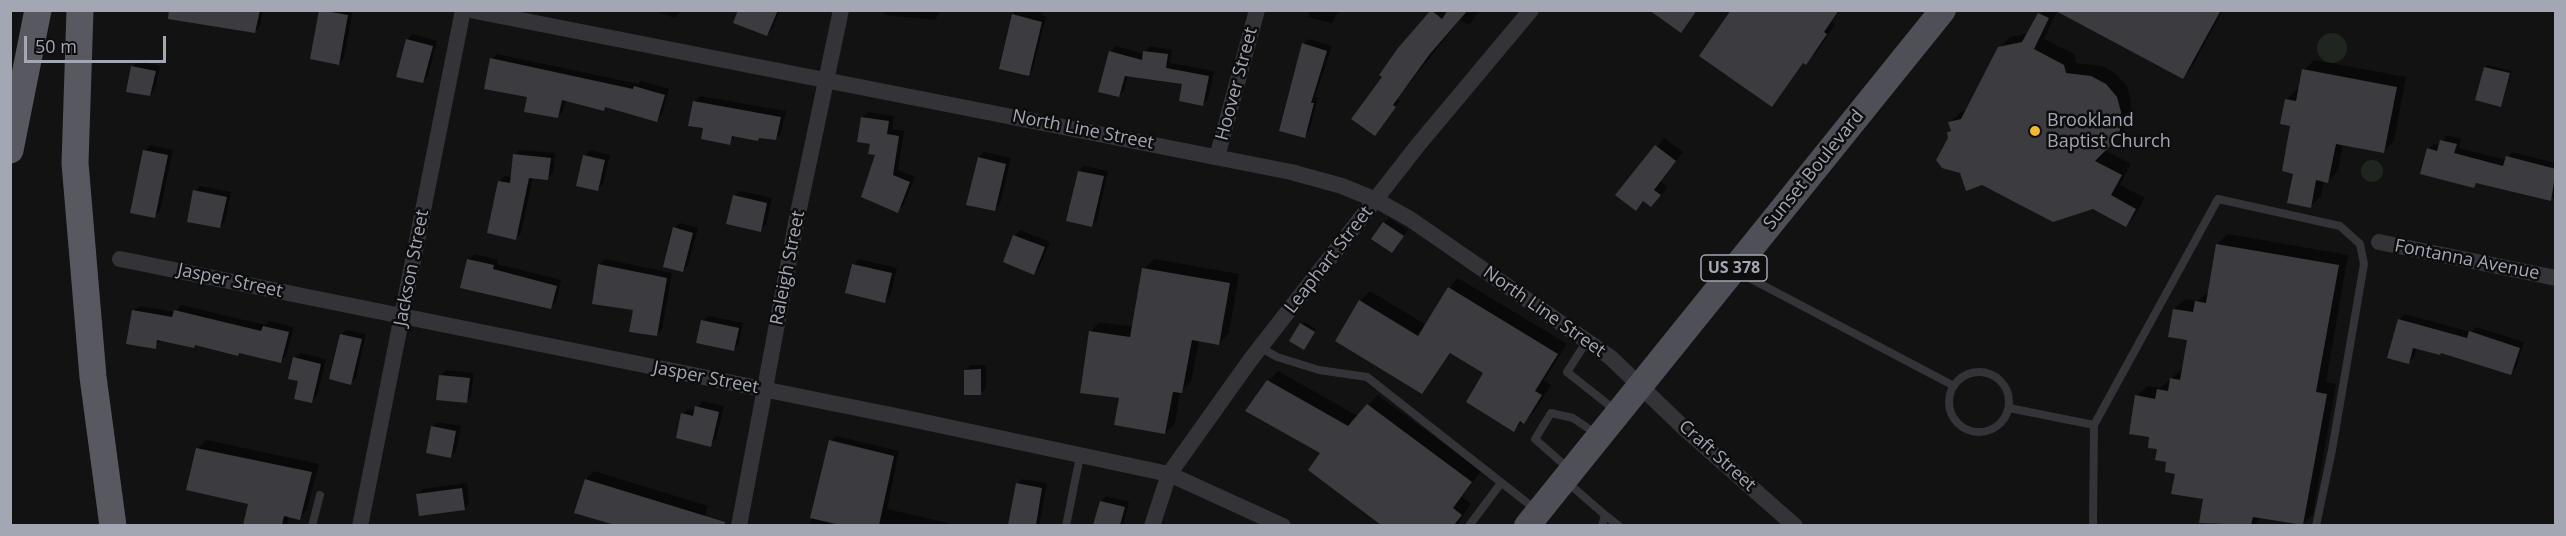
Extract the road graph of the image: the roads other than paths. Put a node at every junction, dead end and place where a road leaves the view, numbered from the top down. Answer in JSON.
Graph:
{"nodes":[{"id":1,"x":38,"y":10,"type":"edge"},
{"id":2,"x":80,"y":10,"type":"edge"},
{"id":3,"x":463,"y":10,"type":"edge"},
{"id":4,"x":470,"y":10,"type":"edge"},
{"id":5,"x":841,"y":10,"type":"edge"},
{"id":6,"x":1257,"y":10,"type":"edge"},
{"id":7,"x":1530,"y":10,"type":"edge"},
{"id":8,"x":1943,"y":10,"type":"edge"},
{"id":9,"x":827,"y":80,"type":"junction"},
{"id":10,"x":10,"y":150,"type":"edge"},
{"id":11,"x":1217,"y":157,"type":"junction"},
{"id":12,"x":1376,"y":200,"type":"junction"},
{"id":13,"x":2379,"y":242,"type":"dead end"},
{"id":14,"x":120,"y":259,"type":"dead end"},
{"id":15,"x":1733,"y":269,"type":"junction"},
{"id":16,"x":2556,"y":278,"type":"edge"},
{"id":17,"x":402,"y":317,"type":"junction"},
{"id":18,"x":1587,"y":341,"type":"junction"},
{"id":19,"x":1260,"y":347,"type":"junction"},
{"id":20,"x":1639,"y":386,"type":"junction"},
{"id":21,"x":1954,"y":386,"type":"junction"},
{"id":22,"x":765,"y":390,"type":"junction"},
{"id":23,"x":2009,"y":408,"type":"junction"},
{"id":24,"x":1618,"y":412,"type":"junction"},
{"id":25,"x":2094,"y":425,"type":"junction"},
{"id":26,"x":1599,"y":436,"type":"junction"},
{"id":27,"x":1080,"y":456,"type":"junction"},
{"id":28,"x":1169,"y":474,"type":"junction"},
{"id":29,"x":1567,"y":475,"type":"junction"},
{"id":30,"x":1501,"y":483,"type":"junction"},
{"id":31,"x":320,"y":495,"type":"dead end"},
{"id":32,"x":1605,"y":514,"type":"junction"},
{"id":33,"x":1532,"y":518,"type":"edge"},
{"id":34,"x":113,"y":525,"type":"edge"},
{"id":35,"x":312,"y":525,"type":"edge"},
{"id":36,"x":360,"y":525,"type":"edge"},
{"id":37,"x":739,"y":525,"type":"edge"},
{"id":38,"x":1066,"y":525,"type":"edge"},
{"id":39,"x":1152,"y":525,"type":"edge"},
{"id":40,"x":1283,"y":525,"type":"edge"},
{"id":41,"x":1470,"y":525,"type":"edge"},
{"id":42,"x":1602,"y":525,"type":"edge"},
{"id":43,"x":1619,"y":525,"type":"edge"},
{"id":44,"x":1795,"y":525,"type":"edge"},
{"id":45,"x":2093,"y":525,"type":"edge"},
{"id":46,"x":2316,"y":525,"type":"edge"}],
"edges":[{"from":1,"to":10,"type":"highway"},
{"from":2,"to":34,"type":"highway"},
{"from":3,"to":17,"type":"street","name":"Jackson Street"},
{"from":4,"to":9,"type":"street","name":"North Line Street"},
{"from":5,"to":9,"type":"street","name":"Raleigh Street"},
{"from":6,"to":11,"type":"street","name":"Hoover Street"},
{"from":7,"to":12,"type":"street","name":"Leaphart Street"},
{"from":8,"to":15,"type":"main road","name":"Sunset Boulevard","number":"US 378"},
{"from":9,"to":11,"type":"street","name":"North Line Street"},
{"from":9,"to":22,"type":"street","name":"Raleigh Street"},
{"from":11,"to":12,"type":"street","name":"North Line Street"},
{"from":12,"to":18,"type":"street","name":"North Line Street"},
{"from":12,"to":19,"type":"street","name":"Leaphart Street"},
{"from":13,"to":16,"type":"street","name":"Fontanna Avenue"},
{"from":14,"to":17,"type":"street","name":"Jasper Street"},
{"from":15,"to":20,"type":"main road","name":"Sunset Boulevard","number":"US 378"},
{"from":15,"to":21,"type":"lane"},
{"from":17,"to":22,"type":"street","name":"Jasper Street"},
{"from":17,"to":36,"type":"street","name":"Jackson Street"},
{"from":18,"to":20,"type":"street","name":"North Line Street"},
{"from":18,"to":24,"type":"lane"},
{"from":19,"to":28,"type":"street","name":"Leaphart Street"},
{"from":19,"to":30,"type":"lane"},
{"from":20,"to":24,"type":"main road","name":"Sunset Boulevard","number":"US 378"},
{"from":20,"to":44,"type":"street","name":"Craft Street"},
{"from":21,"to":23,"type":"lane"},
{"from":21,"to":23,"type":"lane"},
{"from":22,"to":27,"type":"street","name":"Jasper Street"},
{"from":22,"to":37,"type":"street","name":"Raleigh Street"},
{"from":23,"to":25,"type":"lane"},
{"from":24,"to":26,"type":"main road","name":"Sunset Boulevard","number":"US 378"},
{"from":25,"to":45,"type":"lane"},
{"from":25,"to":46,"type":"lane"},
{"from":26,"to":29,"type":"main road","name":"Sunset Boulevard","number":"US 378"},
{"from":26,"to":29,"type":"lane"},
{"from":27,"to":28,"type":"street","name":"Jasper Street"},
{"from":27,"to":38,"type":"lane"},
{"from":28,"to":39,"type":"street","name":"Leaphart Street"},
{"from":28,"to":40,"type":"street","name":"Jasper Street"},
{"from":29,"to":32,"type":"lane"},
{"from":29,"to":33,"type":"main road","name":"Sunset Boulevard","number":"US 378"},
{"from":30,"to":33,"type":"lane"},
{"from":30,"to":41,"type":"lane"},
{"from":31,"to":35,"type":"lane"},
{"from":32,"to":42,"type":"lane"},
{"from":32,"to":43,"type":"lane"}]}
